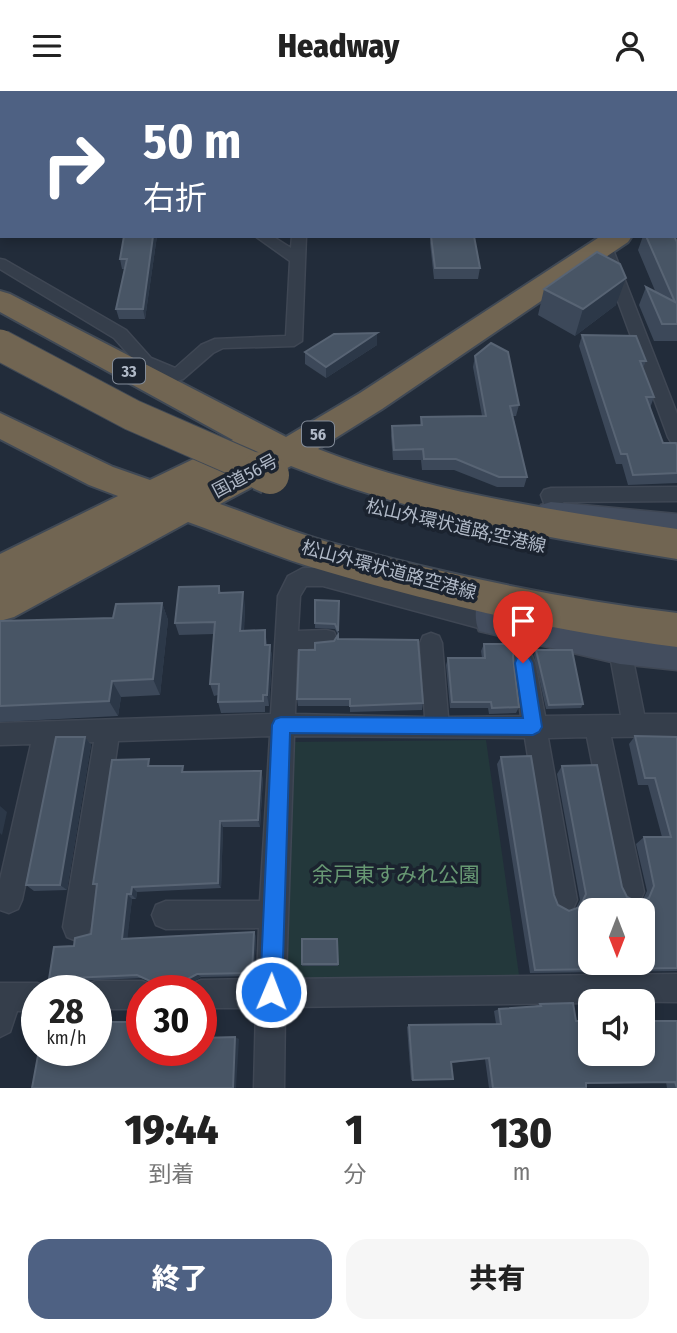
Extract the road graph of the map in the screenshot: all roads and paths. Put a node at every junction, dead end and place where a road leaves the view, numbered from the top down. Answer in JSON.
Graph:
{"nodes":[{"id":1,"x":265,"y":238,"type":"edge"},
{"id":2,"x":299,"y":238,"type":"edge"},
{"id":3,"x":602,"y":240,"type":"edge"},
{"id":4,"x":299,"y":260,"type":"junction"},
{"id":5,"x":0,"y":264,"type":"edge"},
{"id":6,"x":58,"y":299,"type":"junction"},
{"id":7,"x":0,"y":300,"type":"edge"},
{"id":8,"x":30,"y":318,"type":"junction"},
{"id":9,"x":0,"y":345,"type":"edge"},
{"id":10,"x":0,"y":425,"type":"edge"},
{"id":11,"x":677,"y":437,"type":"edge"},
{"id":12,"x":262,"y":452,"type":"junction"},
{"id":13,"x":149,"y":494,"type":"junction"},
{"id":14,"x":677,"y":494,"type":"edge"},
{"id":15,"x":188,"y":506,"type":"junction"},
{"id":16,"x":556,"y":512,"type":"junction"},
{"id":17,"x":509,"y":517,"type":"junction"},
{"id":18,"x":677,"y":525,"type":"edge"},
{"id":19,"x":677,"y":544,"type":"edge"},
{"id":20,"x":677,"y":568,"type":"edge"},
{"id":21,"x":0,"y":572,"type":"edge"},
{"id":22,"x":0,"y":605,"type":"edge"},
{"id":23,"x":491,"y":610,"type":"junction"},
{"id":24,"x":677,"y":630,"type":"edge"},
{"id":25,"x":326,"y":639,"type":"edge"},
{"id":26,"x":286,"y":641,"type":"junction"},
{"id":27,"x":431,"y":643,"type":"dead end"},
{"id":28,"x":620,"y":650,"type":"junction"},
{"id":29,"x":677,"y":656,"type":"edge"},
{"id":30,"x":523,"y":663,"type":"dead end"},
{"id":31,"x":281,"y":725,"type":"junction"},
{"id":32,"x":597,"y":726,"type":"junction"},
{"id":33,"x":635,"y":726,"type":"junction"},
{"id":34,"x":677,"y":726,"type":"edge"},
{"id":35,"x":533,"y":727,"type":"junction"},
{"id":36,"x":437,"y":728,"type":"junction"},
{"id":37,"x":108,"y":731,"type":"junction"},
{"id":38,"x":45,"y":733,"type":"junction"},
{"id":39,"x":0,"y":734,"type":"edge"},
{"id":40,"x":631,"y":892,"type":"dead end"},
{"id":41,"x":9,"y":899,"type":"dead end"},
{"id":42,"x":564,"y":900,"type":"dead end"},
{"id":43,"x":273,"y":914,"type":"junction"},
{"id":44,"x":166,"y":915,"type":"dead end"},
{"id":45,"x":77,"y":927,"type":"dead end"},
{"id":46,"x":677,"y":988,"type":"edge"},
{"id":47,"x":271,"y":992,"type":"junction"},
{"id":48,"x":217,"y":994,"type":"edge"},
{"id":49,"x":21,"y":1001,"type":"edge"},
{"id":50,"x":2,"y":1005,"type":"edge"},
{"id":51,"x":269,"y":1088,"type":"edge"}],
"edges":[{"from":1,"to":4,"type":"street"},
{"from":2,"to":4,"type":"street"},
{"from":3,"to":11,"type":"street"},
{"from":3,"to":12,"type":"highway","name":"国道56号","number":"56"},
{"from":4,"to":6,"type":"street"},
{"from":5,"to":6,"type":"street"},
{"from":6,"to":8,"type":"street"},
{"from":7,"to":8,"type":"highway","number":"33"},
{"from":8,"to":12,"type":"highway","number":"33"},
{"from":9,"to":12,"type":"highway","number":"33","bridge":true},
{"from":10,"to":13,"type":"highway","name":"松山外環状道路空港線"},
{"from":12,"to":13,"type":"highway","name":"国道56号","number":"56"},
{"from":12,"to":15,"type":"highway","name":"国道56号","number":"56"},
{"from":12,"to":17,"type":"highway","number":"56"},
{"from":12,"to":20,"type":"highway","name":"松山外環状道路;空港線","bridge":true},
{"from":13,"to":15,"type":"highway","name":"松山外環状道路空港線"},
{"from":13,"to":21,"type":"highway","name":"国道56号","number":"56"},
{"from":14,"to":16,"type":"street"},
{"from":15,"to":22,"type":"highway","name":"国道56号","number":"56"},
{"from":15,"to":23,"type":"highway","name":"松山外環状道路空港線"},
{"from":16,"to":17,"type":"street"},
{"from":16,"to":18,"type":"street"},
{"from":17,"to":19,"type":"highway","number":"56"},
{"from":23,"to":24,"type":"highway","name":"松山外環状道路空港線"},
{"from":23,"to":26,"type":"street"},
{"from":23,"to":28,"type":"street"},
{"from":25,"to":26,"type":"street"},
{"from":26,"to":31,"type":"street"},
{"from":27,"to":36,"type":"street"},
{"from":28,"to":29,"type":"street"},
{"from":28,"to":33,"type":"street"},
{"from":30,"to":35,"type":"street"},
{"from":31,"to":36,"type":"street"},
{"from":31,"to":37,"type":"street"},
{"from":31,"to":43,"type":"street"},
{"from":32,"to":33,"type":"street"},
{"from":32,"to":35,"type":"street"},
{"from":32,"to":40,"type":"street"},
{"from":33,"to":34,"type":"street"},
{"from":35,"to":36,"type":"street"},
{"from":35,"to":42,"type":"street"},
{"from":37,"to":38,"type":"street"},
{"from":37,"to":45,"type":"street"},
{"from":38,"to":39,"type":"street"},
{"from":38,"to":41,"type":"street"},
{"from":43,"to":44,"type":"street"},
{"from":43,"to":47,"type":"street"},
{"from":46,"to":47,"type":"street"},
{"from":47,"to":48,"type":"street"},
{"from":47,"to":51,"type":"street"},
{"from":49,"to":50,"type":"street"}]}
